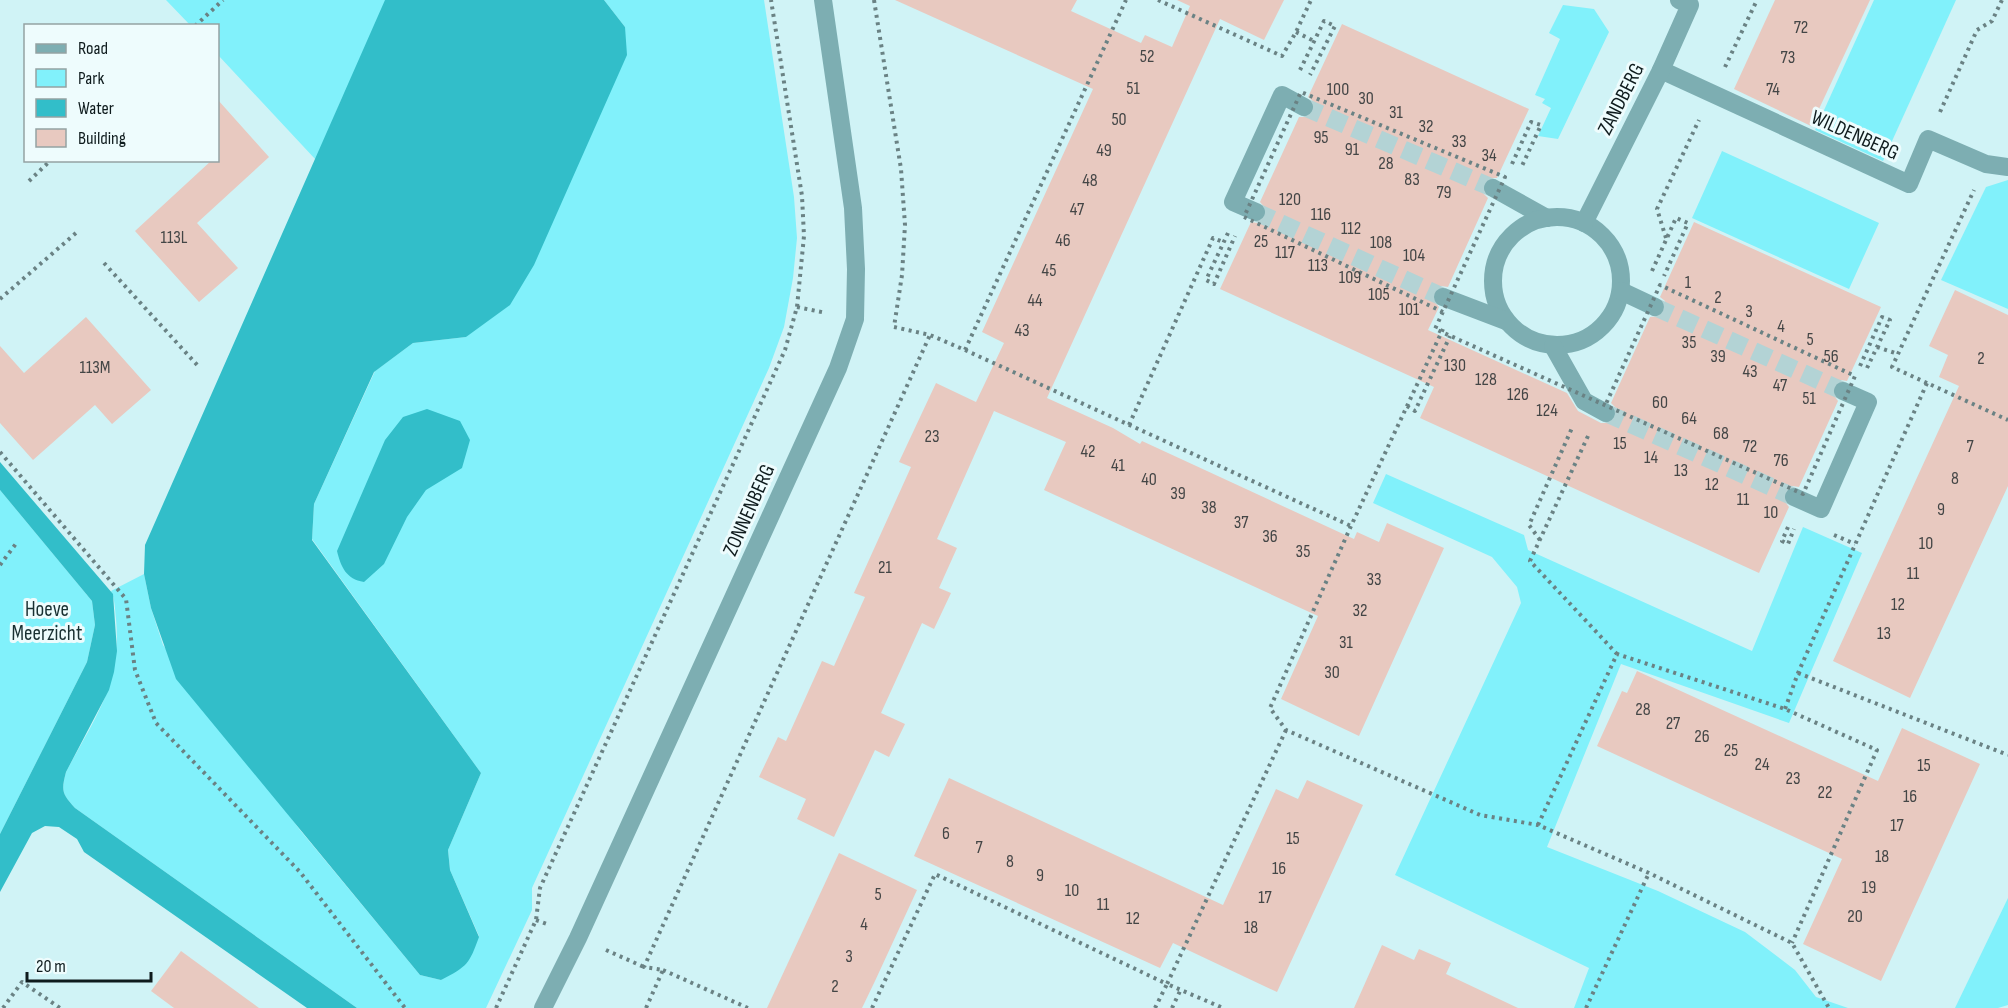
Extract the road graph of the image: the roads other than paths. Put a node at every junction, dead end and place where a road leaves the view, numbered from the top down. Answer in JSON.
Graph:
{"nodes":[{"id":1,"x":823,"y":0,"type":"edge"},
{"id":2,"x":1679,"y":0,"type":"edge"},
{"id":3,"x":1661,"y":70,"type":"junction"},
{"id":4,"x":1297,"y":99,"type":"road end"},
{"id":5,"x":2008,"y":167,"type":"edge"},
{"id":6,"x":1502,"y":187,"type":"tunnel mouth"},
{"id":7,"x":1247,"y":211,"type":"tunnel mouth"},
{"id":8,"x":1547,"y":218,"type":"junction"},
{"id":9,"x":1584,"y":223,"type":"junction"},
{"id":10,"x":1621,"y":291,"type":"junction"},
{"id":11,"x":1647,"y":303,"type":"tunnel mouth"},
{"id":12,"x":1447,"y":304,"type":"tunnel mouth"},
{"id":13,"x":1506,"y":321,"type":"junction"},
{"id":14,"x":1553,"y":346,"type":"junction"},
{"id":15,"x":1848,"y":394,"type":"tunnel mouth"},
{"id":16,"x":1596,"y":406,"type":"tunnel mouth"},
{"id":17,"x":1794,"y":496,"type":"tunnel mouth"},
{"id":18,"x":543,"y":1008,"type":"edge"}],
"edges":[{"from":1,"to":18,"type":"street","name":"ZONNENBERG"},
{"from":2,"to":3,"type":"street","name":"ZANDBERG"},
{"from":3,"to":5,"type":"street","name":"WILDENBERG"},
{"from":3,"to":9,"type":"street","name":"ZANDBERG"},
{"from":4,"to":7,"type":"street"},
{"from":6,"to":8,"type":"street"},
{"from":8,"to":9,"type":"street"},
{"from":8,"to":13,"type":"street"},
{"from":9,"to":10,"type":"street"},
{"from":10,"to":11,"type":"street"},
{"from":10,"to":14,"type":"street"},
{"from":12,"to":13,"type":"street"},
{"from":13,"to":14,"type":"street"},
{"from":14,"to":16,"type":"street"},
{"from":15,"to":17,"type":"street"}]}
